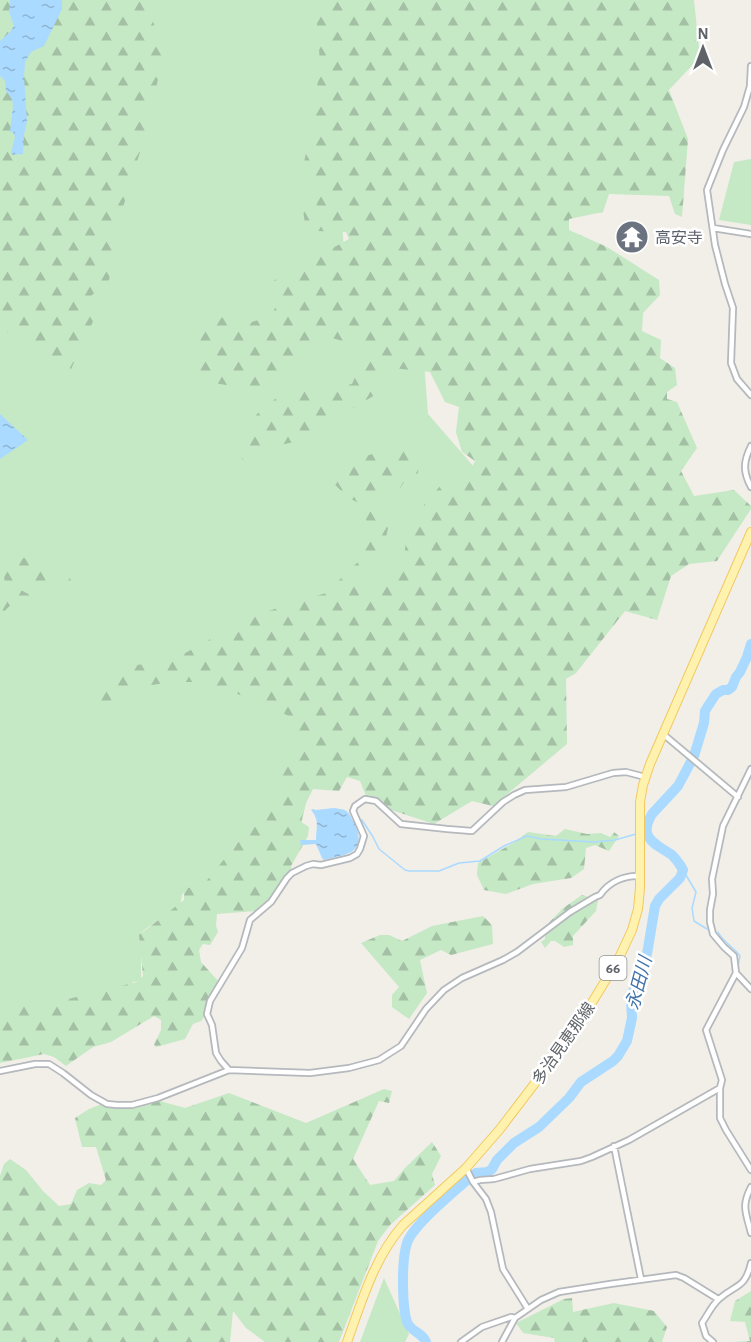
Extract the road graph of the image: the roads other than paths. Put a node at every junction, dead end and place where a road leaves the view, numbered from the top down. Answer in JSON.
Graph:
{"nodes":[{"id":1,"x":751,"y":66,"type":"edge"},
{"id":2,"x":750,"y":86,"type":"edge"},
{"id":3,"x":713,"y":228,"type":"junction"},
{"id":4,"x":751,"y":234,"type":"edge"},
{"id":5,"x":751,"y":395,"type":"edge"},
{"id":6,"x":751,"y":446,"type":"edge"},
{"id":7,"x":751,"y":487,"type":"edge"},
{"id":8,"x":750,"y":537,"type":"edge"},
{"id":9,"x":663,"y":734,"type":"junction"},
{"id":10,"x":751,"y":769,"type":"edge"},
{"id":11,"x":645,"y":777,"type":"junction"},
{"id":12,"x":738,"y":797,"type":"junction"},
{"id":13,"x":640,"y":876,"type":"junction"},
{"id":14,"x":736,"y":973,"type":"junction"},
{"id":15,"x":751,"y":989,"type":"edge"},
{"id":16,"x":229,"y":1070,"type":"junction"},
{"id":17,"x":0,"y":1071,"type":"edge"},
{"id":18,"x":720,"y":1088,"type":"junction"},
{"id":19,"x":614,"y":1146,"type":"junction"},
{"id":20,"x":466,"y":1168,"type":"junction"},
{"id":21,"x":751,"y":1170,"type":"edge"},
{"id":22,"x":473,"y":1182,"type":"junction"},
{"id":23,"x":751,"y":1187,"type":"edge"},
{"id":24,"x":751,"y":1233,"type":"edge"},
{"id":25,"x":751,"y":1263,"type":"edge"},
{"id":26,"x":641,"y":1279,"type":"junction"},
{"id":27,"x":718,"y":1299,"type":"junction"},
{"id":28,"x":528,"y":1309,"type":"junction"},
{"id":29,"x":514,"y":1318,"type":"junction"},
{"id":30,"x":347,"y":1342,"type":"edge"},
{"id":31,"x":461,"y":1342,"type":"edge"},
{"id":32,"x":502,"y":1342,"type":"edge"},
{"id":33,"x":713,"y":1342,"type":"edge"}],
"edges":[{"from":1,"to":2,"type":"street"},
{"from":2,"to":3,"type":"street"},
{"from":3,"to":4,"type":"street"},
{"from":3,"to":5,"type":"street"},
{"from":6,"to":7,"type":"street"},
{"from":8,"to":9,"type":"main road","name":"多治見恵那線","number":"66"},
{"from":9,"to":11,"type":"main road","name":"多治見恵那線","number":"66"},
{"from":9,"to":12,"type":"street"},
{"from":10,"to":12,"type":"street"},
{"from":11,"to":13,"type":"main road","name":"多治見恵那線","number":"66"},
{"from":11,"to":16,"type":"street"},
{"from":12,"to":14,"type":"street"},
{"from":13,"to":16,"type":"street"},
{"from":13,"to":20,"type":"main road","name":"多治見恵那線","number":"66"},
{"from":14,"to":15,"type":"street"},
{"from":14,"to":18,"type":"street"},
{"from":16,"to":17,"type":"street"},
{"from":18,"to":19,"type":"street"},
{"from":18,"to":21,"type":"street"},
{"from":19,"to":22,"type":"street"},
{"from":19,"to":26,"type":"street"},
{"from":20,"to":22,"type":"street"},
{"from":20,"to":30,"type":"main road","name":"多治見恵那線","number":"66"},
{"from":22,"to":28,"type":"street"},
{"from":23,"to":24,"type":"street"},
{"from":25,"to":27,"type":"street"},
{"from":26,"to":27,"type":"street"},
{"from":26,"to":28,"type":"street"},
{"from":27,"to":33,"type":"street"},
{"from":28,"to":29,"type":"street"},
{"from":29,"to":31,"type":"street"},
{"from":29,"to":32,"type":"street"}]}
